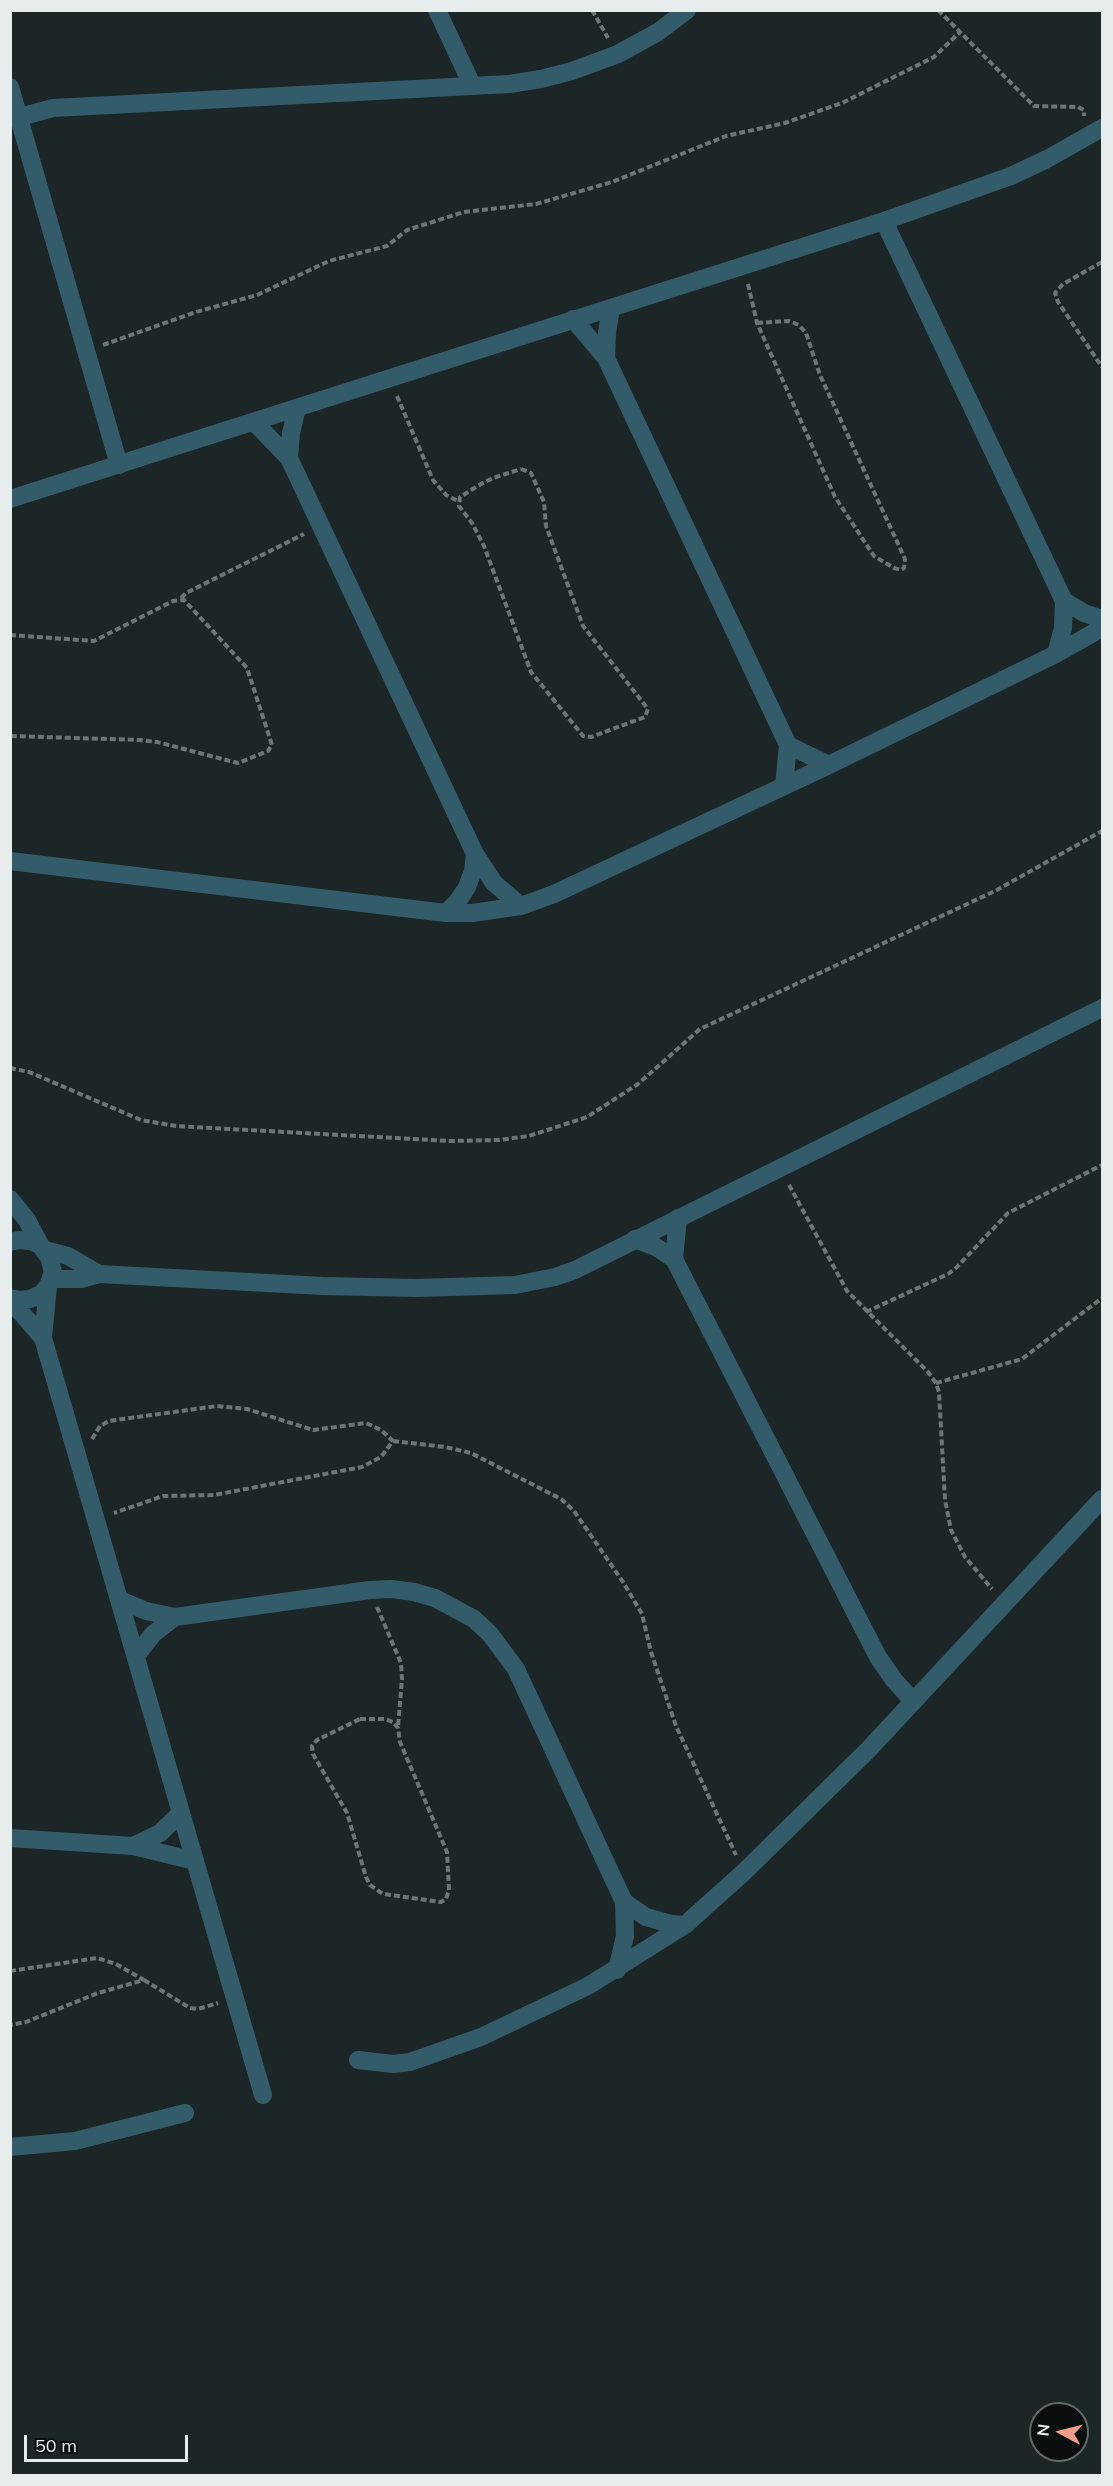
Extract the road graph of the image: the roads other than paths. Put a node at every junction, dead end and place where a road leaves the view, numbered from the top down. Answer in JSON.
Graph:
{"nodes":[{"id":1,"x":437,"y":10,"type":"edge"},
{"id":2,"x":687,"y":10,"type":"edge"},
{"id":3,"x":472,"y":85,"type":"junction"},
{"id":4,"x":10,"y":87,"type":"edge"},
{"id":5,"x":20,"y":117,"type":"junction"},
{"id":6,"x":1102,"y":128,"type":"edge"},
{"id":7,"x":884,"y":221,"type":"junction"},
{"id":8,"x":611,"y":308,"type":"junction"},
{"id":9,"x":573,"y":319,"type":"junction"},
{"id":10,"x":606,"y":358,"type":"junction"},
{"id":11,"x":297,"y":408,"type":"junction"},
{"id":12,"x":254,"y":422,"type":"junction"},
{"id":13,"x":289,"y":458,"type":"junction"},
{"id":14,"x":119,"y":465,"type":"junction"},
{"id":15,"x":10,"y":499,"type":"edge"},
{"id":16,"x":1064,"y":602,"type":"junction"},
{"id":17,"x":1102,"y":619,"type":"edge"},
{"id":18,"x":1102,"y":628,"type":"edge"},
{"id":19,"x":1056,"y":654,"type":"junction"},
{"id":20,"x":788,"y":745,"type":"junction"},
{"id":21,"x":829,"y":765,"type":"junction"},
{"id":22,"x":784,"y":786,"type":"junction"},
{"id":23,"x":475,"y":854,"type":"junction"},
{"id":24,"x":10,"y":861,"type":"edge"},
{"id":25,"x":520,"y":906,"type":"junction"},
{"id":26,"x":446,"y":913,"type":"junction"},
{"id":27,"x":1102,"y":1008,"type":"edge"},
{"id":28,"x":10,"y":1199,"type":"edge"},
{"id":29,"x":678,"y":1218,"type":"junction"},
{"id":30,"x":635,"y":1239,"type":"junction"},
{"id":31,"x":10,"y":1242,"type":"edge"},
{"id":32,"x":43,"y":1248,"type":"junction"},
{"id":33,"x":674,"y":1259,"type":"junction"},
{"id":34,"x":99,"y":1274,"type":"junction"},
{"id":35,"x":50,"y":1282,"type":"junction"},
{"id":36,"x":10,"y":1299,"type":"edge"},
{"id":37,"x":43,"y":1338,"type":"junction"},
{"id":38,"x":1102,"y":1499,"type":"edge"},
{"id":39,"x":120,"y":1600,"type":"junction"},
{"id":40,"x":175,"y":1617,"type":"junction"},
{"id":41,"x":136,"y":1656,"type":"junction"},
{"id":42,"x":914,"y":1701,"type":"junction"},
{"id":43,"x":181,"y":1813,"type":"junction"},
{"id":44,"x":10,"y":1838,"type":"edge"},
{"id":45,"x":133,"y":1846,"type":"junction"},
{"id":46,"x":195,"y":1861,"type":"junction"},
{"id":47,"x":624,"y":1902,"type":"junction"},
{"id":48,"x":684,"y":1925,"type":"junction"},
{"id":49,"x":617,"y":1970,"type":"junction"},
{"id":50,"x":358,"y":2060,"type":"dead end"},
{"id":51,"x":262,"y":2094,"type":"dead end"},
{"id":52,"x":185,"y":2113,"type":"dead end"},
{"id":53,"x":10,"y":2147,"type":"edge"}],
"edges":[{"from":1,"to":3,"type":"street"},
{"from":2,"to":3,"type":"street"},
{"from":3,"to":5,"type":"street"},
{"from":4,"to":5,"type":"street"},
{"from":5,"to":14,"type":"street"},
{"from":6,"to":7,"type":"street"},
{"from":7,"to":8,"type":"street"},
{"from":7,"to":16,"type":"street"},
{"from":8,"to":9,"type":"street"},
{"from":8,"to":10,"type":"street"},
{"from":9,"to":10,"type":"street"},
{"from":9,"to":11,"type":"street"},
{"from":10,"to":20,"type":"street"},
{"from":11,"to":12,"type":"street"},
{"from":11,"to":13,"type":"street"},
{"from":12,"to":13,"type":"street"},
{"from":12,"to":14,"type":"street"},
{"from":13,"to":23,"type":"street"},
{"from":14,"to":15,"type":"street"},
{"from":16,"to":17,"type":"street"},
{"from":16,"to":19,"type":"street"},
{"from":18,"to":19,"type":"street"},
{"from":19,"to":21,"type":"street"},
{"from":20,"to":21,"type":"street"},
{"from":20,"to":22,"type":"street"},
{"from":21,"to":22,"type":"street"},
{"from":22,"to":25,"type":"street"},
{"from":23,"to":25,"type":"street"},
{"from":23,"to":26,"type":"street"},
{"from":24,"to":26,"type":"street"},
{"from":25,"to":26,"type":"street"},
{"from":27,"to":29,"type":"street"},
{"from":28,"to":32,"type":"street"},
{"from":29,"to":30,"type":"street"},
{"from":29,"to":33,"type":"street"},
{"from":30,"to":33,"type":"street"},
{"from":30,"to":34,"type":"street"},
{"from":31,"to":32,"type":"street"},
{"from":32,"to":34,"type":"street"},
{"from":32,"to":35,"type":"street"},
{"from":33,"to":42,"type":"street"},
{"from":34,"to":35,"type":"street"},
{"from":35,"to":36,"type":"street"},
{"from":35,"to":37,"type":"street"},
{"from":36,"to":37,"type":"street"},
{"from":37,"to":39,"type":"street"},
{"from":38,"to":42,"type":"street"},
{"from":39,"to":40,"type":"street"},
{"from":39,"to":41,"type":"street"},
{"from":40,"to":41,"type":"street"},
{"from":40,"to":47,"type":"street"},
{"from":41,"to":43,"type":"street"},
{"from":42,"to":48,"type":"street"},
{"from":43,"to":45,"type":"street"},
{"from":43,"to":46,"type":"street"},
{"from":44,"to":45,"type":"street"},
{"from":45,"to":46,"type":"street"},
{"from":46,"to":51,"type":"street"},
{"from":47,"to":48,"type":"street"},
{"from":47,"to":49,"type":"street"},
{"from":48,"to":49,"type":"street"},
{"from":49,"to":50,"type":"street"},
{"from":52,"to":53,"type":"street"}]}
